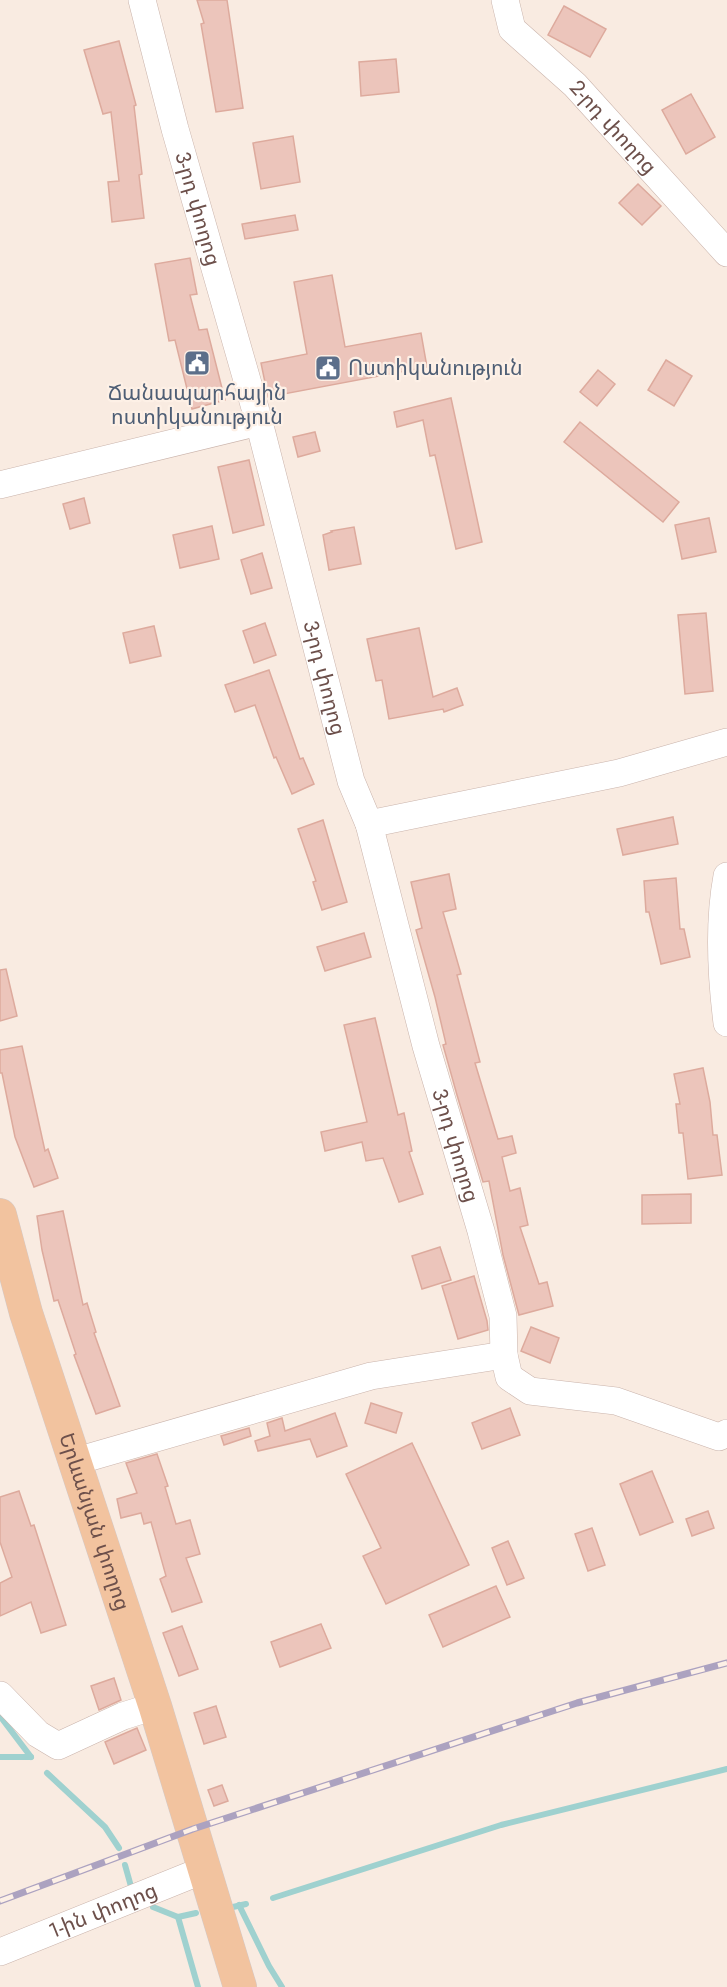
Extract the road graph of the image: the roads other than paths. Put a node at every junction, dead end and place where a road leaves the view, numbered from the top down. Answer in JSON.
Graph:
{"nodes":[{"id":1,"x":142,"y":0,"type":"edge"},
{"id":2,"x":505,"y":0,"type":"edge"},
{"id":3,"x":727,"y":253,"type":"edge"},
{"id":4,"x":259,"y":422,"type":"junction"},
{"id":5,"x":0,"y":485,"type":"edge"},
{"id":6,"x":725,"y":750,"type":"edge"},
{"id":7,"x":369,"y":824,"type":"junction"},
{"id":8,"x":727,"y":876,"type":"edge"},
{"id":9,"x":727,"y":1023,"type":"edge"},
{"id":10,"x":0,"y":1215,"type":"edge"},
{"id":11,"x":504,"y":1355,"type":"junction"},
{"id":12,"x":727,"y":1433,"type":"edge"},
{"id":13,"x":74,"y":1462,"type":"junction"},
{"id":14,"x":0,"y":1695,"type":"edge"},
{"id":15,"x":155,"y":1706,"type":"junction"},
{"id":16,"x":206,"y":1869,"type":"junction"},
{"id":17,"x":0,"y":1952,"type":"edge"},
{"id":18,"x":240,"y":1987,"type":"edge"}],
"edges":[{"from":1,"to":4,"type":"street","name":"3-րդ փողոց"},
{"from":2,"to":3,"type":"street","name":"2-րդ փողոց"},
{"from":4,"to":5,"type":"street"},
{"from":4,"to":7,"type":"street","name":"3-րդ փողոց"},
{"from":6,"to":7,"type":"street"},
{"from":7,"to":11,"type":"street","name":"3-րդ փողոց"},
{"from":8,"to":9,"type":"street"},
{"from":10,"to":13,"type":"main road","name":"Երևանյան փողոց"},
{"from":11,"to":12,"type":"street"},
{"from":11,"to":13,"type":"street"},
{"from":13,"to":15,"type":"main road","name":"Երևանյան փողոց"},
{"from":14,"to":15,"type":"street"},
{"from":15,"to":16,"type":"main road","name":"Երևանյան փողոց"},
{"from":16,"to":17,"type":"street","name":"1-ին փողոց"},
{"from":16,"to":18,"type":"main road","name":"Երևանյան փողոց"}]}
